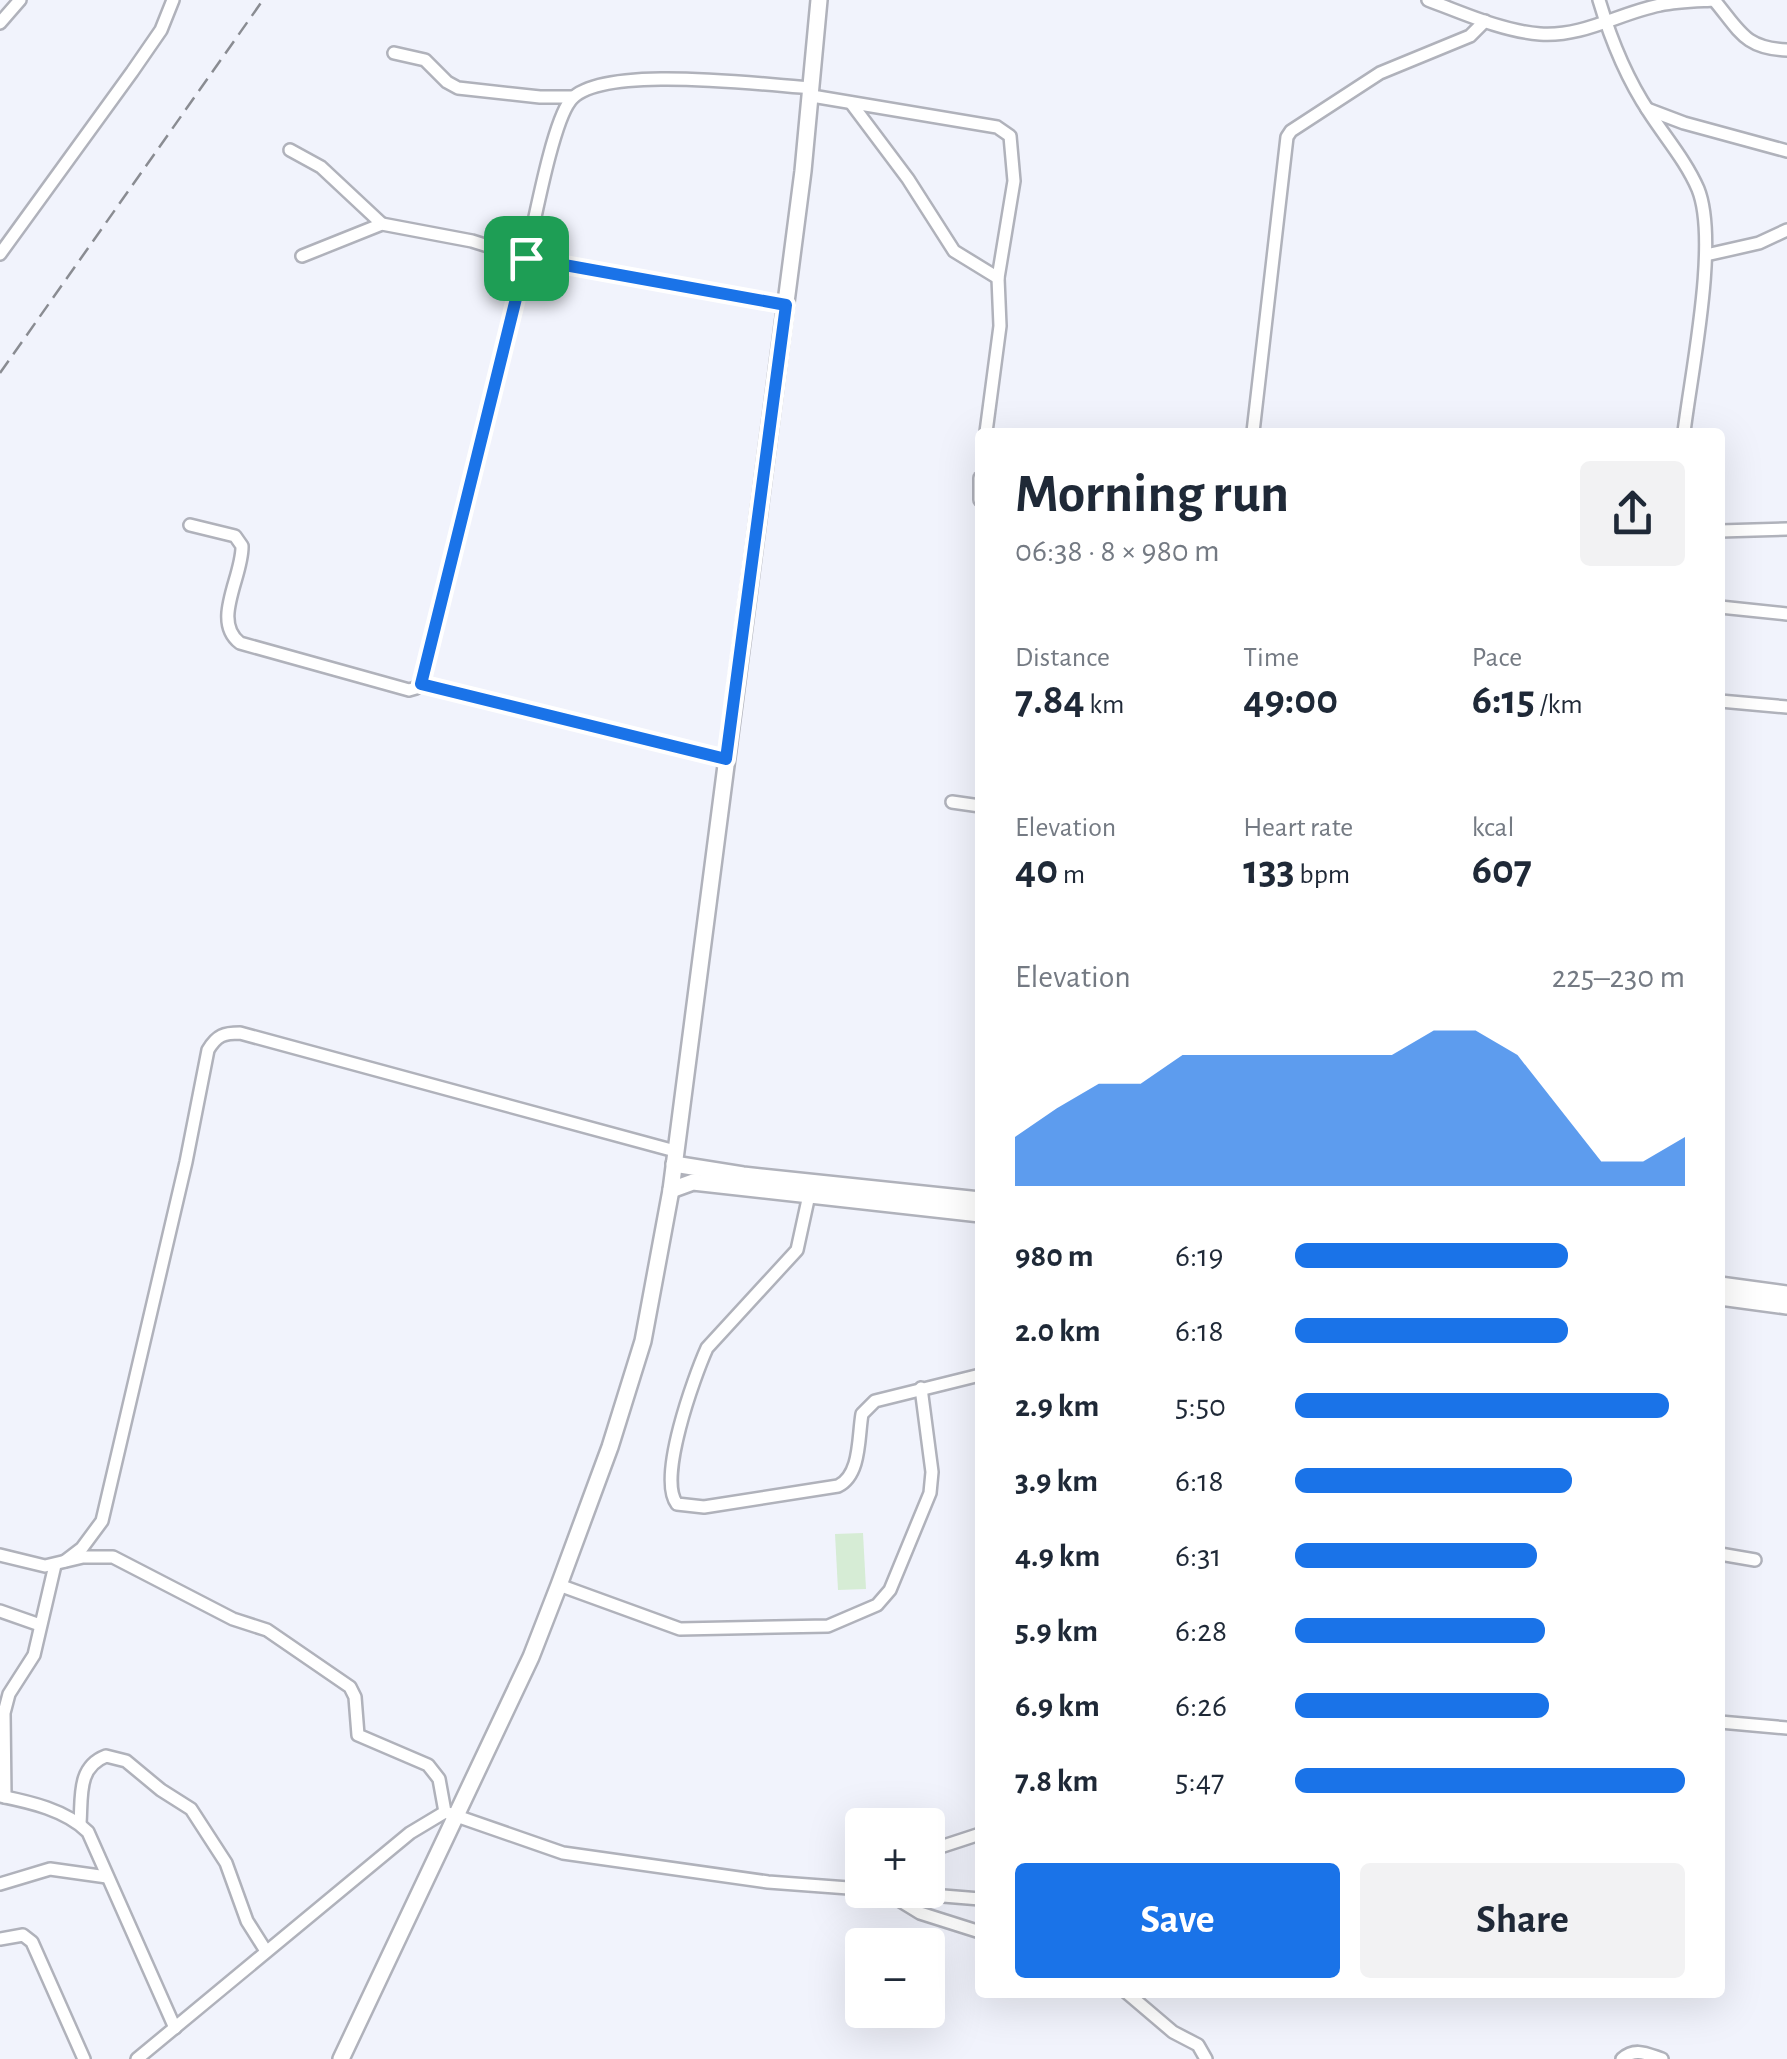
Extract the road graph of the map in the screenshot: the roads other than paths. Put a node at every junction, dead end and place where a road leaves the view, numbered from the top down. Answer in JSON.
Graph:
{"nodes":[{"id":1,"x":20,"y":0,"type":"edge"},
{"id":2,"x":173,"y":0,"type":"edge"},
{"id":3,"x":818,"y":0,"type":"edge"},
{"id":4,"x":1429,"y":0,"type":"edge"},
{"id":5,"x":1599,"y":0,"type":"edge"},
{"id":6,"x":1714,"y":0,"type":"edge"},
{"id":7,"x":1700,"y":1,"type":"edge"},
{"id":8,"x":1660,"y":2,"type":"edge"},
{"id":9,"x":1484,"y":21,"type":"junction"},
{"id":10,"x":0,"y":23,"type":"edge"},
{"id":11,"x":1606,"y":24,"type":"junction"},
{"id":12,"x":1787,"y":50,"type":"edge"},
{"id":13,"x":394,"y":53,"type":"dead end"},
{"id":14,"x":812,"y":92,"type":"junction"},
{"id":15,"x":573,"y":96,"type":"junction"},
{"id":16,"x":851,"y":104,"type":"junction"},
{"id":17,"x":1646,"y":109,"type":"junction"},
{"id":18,"x":1684,"y":123,"type":"junction"},
{"id":19,"x":1671,"y":142,"type":"junction"},
{"id":20,"x":290,"y":150,"type":"dead end"},
{"id":21,"x":1787,"y":150,"type":"edge"},
{"id":22,"x":382,"y":224,"type":"junction"},
{"id":23,"x":1787,"y":230,"type":"edge"},
{"id":24,"x":0,"y":254,"type":"edge"},
{"id":25,"x":1706,"y":255,"type":"junction"},
{"id":26,"x":302,"y":256,"type":"dead end"},
{"id":27,"x":526,"y":258,"type":"junction"},
{"id":28,"x":998,"y":278,"type":"junction"},
{"id":29,"x":786,"y":305,"type":"junction"},
{"id":30,"x":987,"y":428,"type":"edge"},
{"id":31,"x":1253,"y":428,"type":"edge"},
{"id":32,"x":1684,"y":428,"type":"edge"},
{"id":33,"x":190,"y":525,"type":"dead end"},
{"id":34,"x":1787,"y":530,"type":"edge"},
{"id":35,"x":1725,"y":531,"type":"edge"},
{"id":36,"x":1725,"y":607,"type":"edge"},
{"id":37,"x":1787,"y":614,"type":"edge"},
{"id":38,"x":421,"y":684,"type":"junction"},
{"id":39,"x":1725,"y":701,"type":"edge"},
{"id":40,"x":1787,"y":707,"type":"edge"},
{"id":41,"x":726,"y":759,"type":"junction"},
{"id":42,"x":952,"y":802,"type":"dead end"},
{"id":43,"x":975,"y":805,"type":"edge"},
{"id":44,"x":674,"y":1158,"type":"junction"},
{"id":45,"x":671,"y":1190,"type":"junction"},
{"id":46,"x":809,"y":1195,"type":"junction"},
{"id":47,"x":975,"y":1199,"type":"edge"},
{"id":48,"x":975,"y":1213,"type":"edge"},
{"id":49,"x":1725,"y":1286,"type":"edge"},
{"id":50,"x":1787,"y":1294,"type":"edge"},
{"id":51,"x":1725,"y":1297,"type":"edge"},
{"id":52,"x":1787,"y":1306,"type":"edge"},
{"id":53,"x":975,"y":1376,"type":"edge"},
{"id":54,"x":921,"y":1388,"type":"junction"},
{"id":55,"x":0,"y":1555,"type":"edge"},
{"id":56,"x":1725,"y":1555,"type":"edge"},
{"id":57,"x":1755,"y":1560,"type":"dead end"},
{"id":58,"x":60,"y":1563,"type":"junction"},
{"id":59,"x":559,"y":1585,"type":"junction"},
{"id":60,"x":0,"y":1611,"type":"edge"},
{"id":61,"x":40,"y":1625,"type":"junction"},
{"id":62,"x":1725,"y":1722,"type":"edge"},
{"id":63,"x":1787,"y":1728,"type":"edge"},
{"id":64,"x":2,"y":1797,"type":"edge"},
{"id":65,"x":451,"y":1814,"type":"junction"},
{"id":66,"x":80,"y":1824,"type":"junction"},
{"id":67,"x":975,"y":1836,"type":"edge"},
{"id":68,"x":945,"y":1845,"type":"edge"},
{"id":69,"x":107,"y":1877,"type":"junction"},
{"id":70,"x":0,"y":1884,"type":"edge"},
{"id":71,"x":845,"y":1885,"type":"edge"},
{"id":72,"x":945,"y":1897,"type":"edge"},
{"id":73,"x":975,"y":1899,"type":"edge"},
{"id":74,"x":912,"y":1908,"type":"edge"},
{"id":75,"x":975,"y":1930,"type":"edge"},
{"id":76,"x":0,"y":1938,"type":"edge"},
{"id":77,"x":266,"y":1951,"type":"junction"},
{"id":78,"x":1133,"y":1998,"type":"edge"},
{"id":79,"x":175,"y":2028,"type":"junction"},
{"id":80,"x":84,"y":2059,"type":"edge"},
{"id":81,"x":137,"y":2059,"type":"edge"},
{"id":82,"x":341,"y":2059,"type":"edge"},
{"id":83,"x":1206,"y":2059,"type":"edge"},
{"id":84,"x":1622,"y":2059,"type":"edge"},
{"id":85,"x":1662,"y":2059,"type":"edge"}],
"edges":[{"from":1,"to":10,"type":"street"},
{"from":2,"to":24,"type":"street"},
{"from":3,"to":14,"type":"street"},
{"from":4,"to":9,"type":"street"},
{"from":5,"to":11,"type":"street"},
{"from":6,"to":7,"type":"street"},
{"from":6,"to":12,"type":"street"},
{"from":7,"to":8,"type":"street"},
{"from":8,"to":11,"type":"street"},
{"from":9,"to":11,"type":"street"},
{"from":9,"to":31,"type":"street"},
{"from":11,"to":17,"type":"street"},
{"from":13,"to":15,"type":"street"},
{"from":14,"to":15,"type":"street"},
{"from":14,"to":16,"type":"street"},
{"from":14,"to":29,"type":"street"},
{"from":15,"to":27,"type":"street"},
{"from":16,"to":28,"type":"street"},
{"from":16,"to":28,"type":"street"},
{"from":17,"to":18,"type":"street"},
{"from":17,"to":19,"type":"street"},
{"from":18,"to":19,"type":"street"},
{"from":18,"to":21,"type":"street"},
{"from":19,"to":25,"type":"street"},
{"from":20,"to":22,"type":"street"},
{"from":22,"to":26,"type":"street"},
{"from":22,"to":27,"type":"street"},
{"from":23,"to":25,"type":"street"},
{"from":25,"to":32,"type":"street"},
{"from":27,"to":29,"type":"street"},
{"from":27,"to":38,"type":"street"},
{"from":28,"to":30,"type":"street"},
{"from":29,"to":41,"type":"street"},
{"from":33,"to":38,"type":"street"},
{"from":34,"to":35,"type":"street"},
{"from":36,"to":37,"type":"street"},
{"from":38,"to":41,"type":"street"},
{"from":39,"to":40,"type":"street"},
{"from":41,"to":44,"type":"street"},
{"from":42,"to":43,"type":"street"},
{"from":44,"to":45,"type":"street"},
{"from":44,"to":47,"type":"street"},
{"from":44,"to":58,"type":"street"},
{"from":45,"to":46,"type":"street"},
{"from":45,"to":59,"type":"street"},
{"from":46,"to":48,"type":"street"},
{"from":46,"to":54,"type":"street"},
{"from":49,"to":50,"type":"street"},
{"from":51,"to":52,"type":"street"},
{"from":53,"to":54,"type":"street"},
{"from":54,"to":59,"type":"street"},
{"from":55,"to":58,"type":"street"},
{"from":56,"to":57,"type":"street"},
{"from":58,"to":61,"type":"street"},
{"from":58,"to":65,"type":"street"},
{"from":59,"to":65,"type":"street"},
{"from":60,"to":61,"type":"street"},
{"from":61,"to":64,"type":"street"},
{"from":62,"to":63,"type":"street"},
{"from":64,"to":66,"type":"street"},
{"from":65,"to":71,"type":"street"},
{"from":65,"to":77,"type":"street"},
{"from":65,"to":82,"type":"street"},
{"from":66,"to":69,"type":"street"},
{"from":66,"to":77,"type":"street"},
{"from":67,"to":68,"type":"street"},
{"from":69,"to":70,"type":"street"},
{"from":69,"to":79,"type":"street"},
{"from":72,"to":73,"type":"street"},
{"from":74,"to":75,"type":"street"},
{"from":76,"to":80,"type":"street"},
{"from":77,"to":79,"type":"street"},
{"from":78,"to":83,"type":"street"},
{"from":79,"to":81,"type":"street"},
{"from":84,"to":85,"type":"street"}]}
